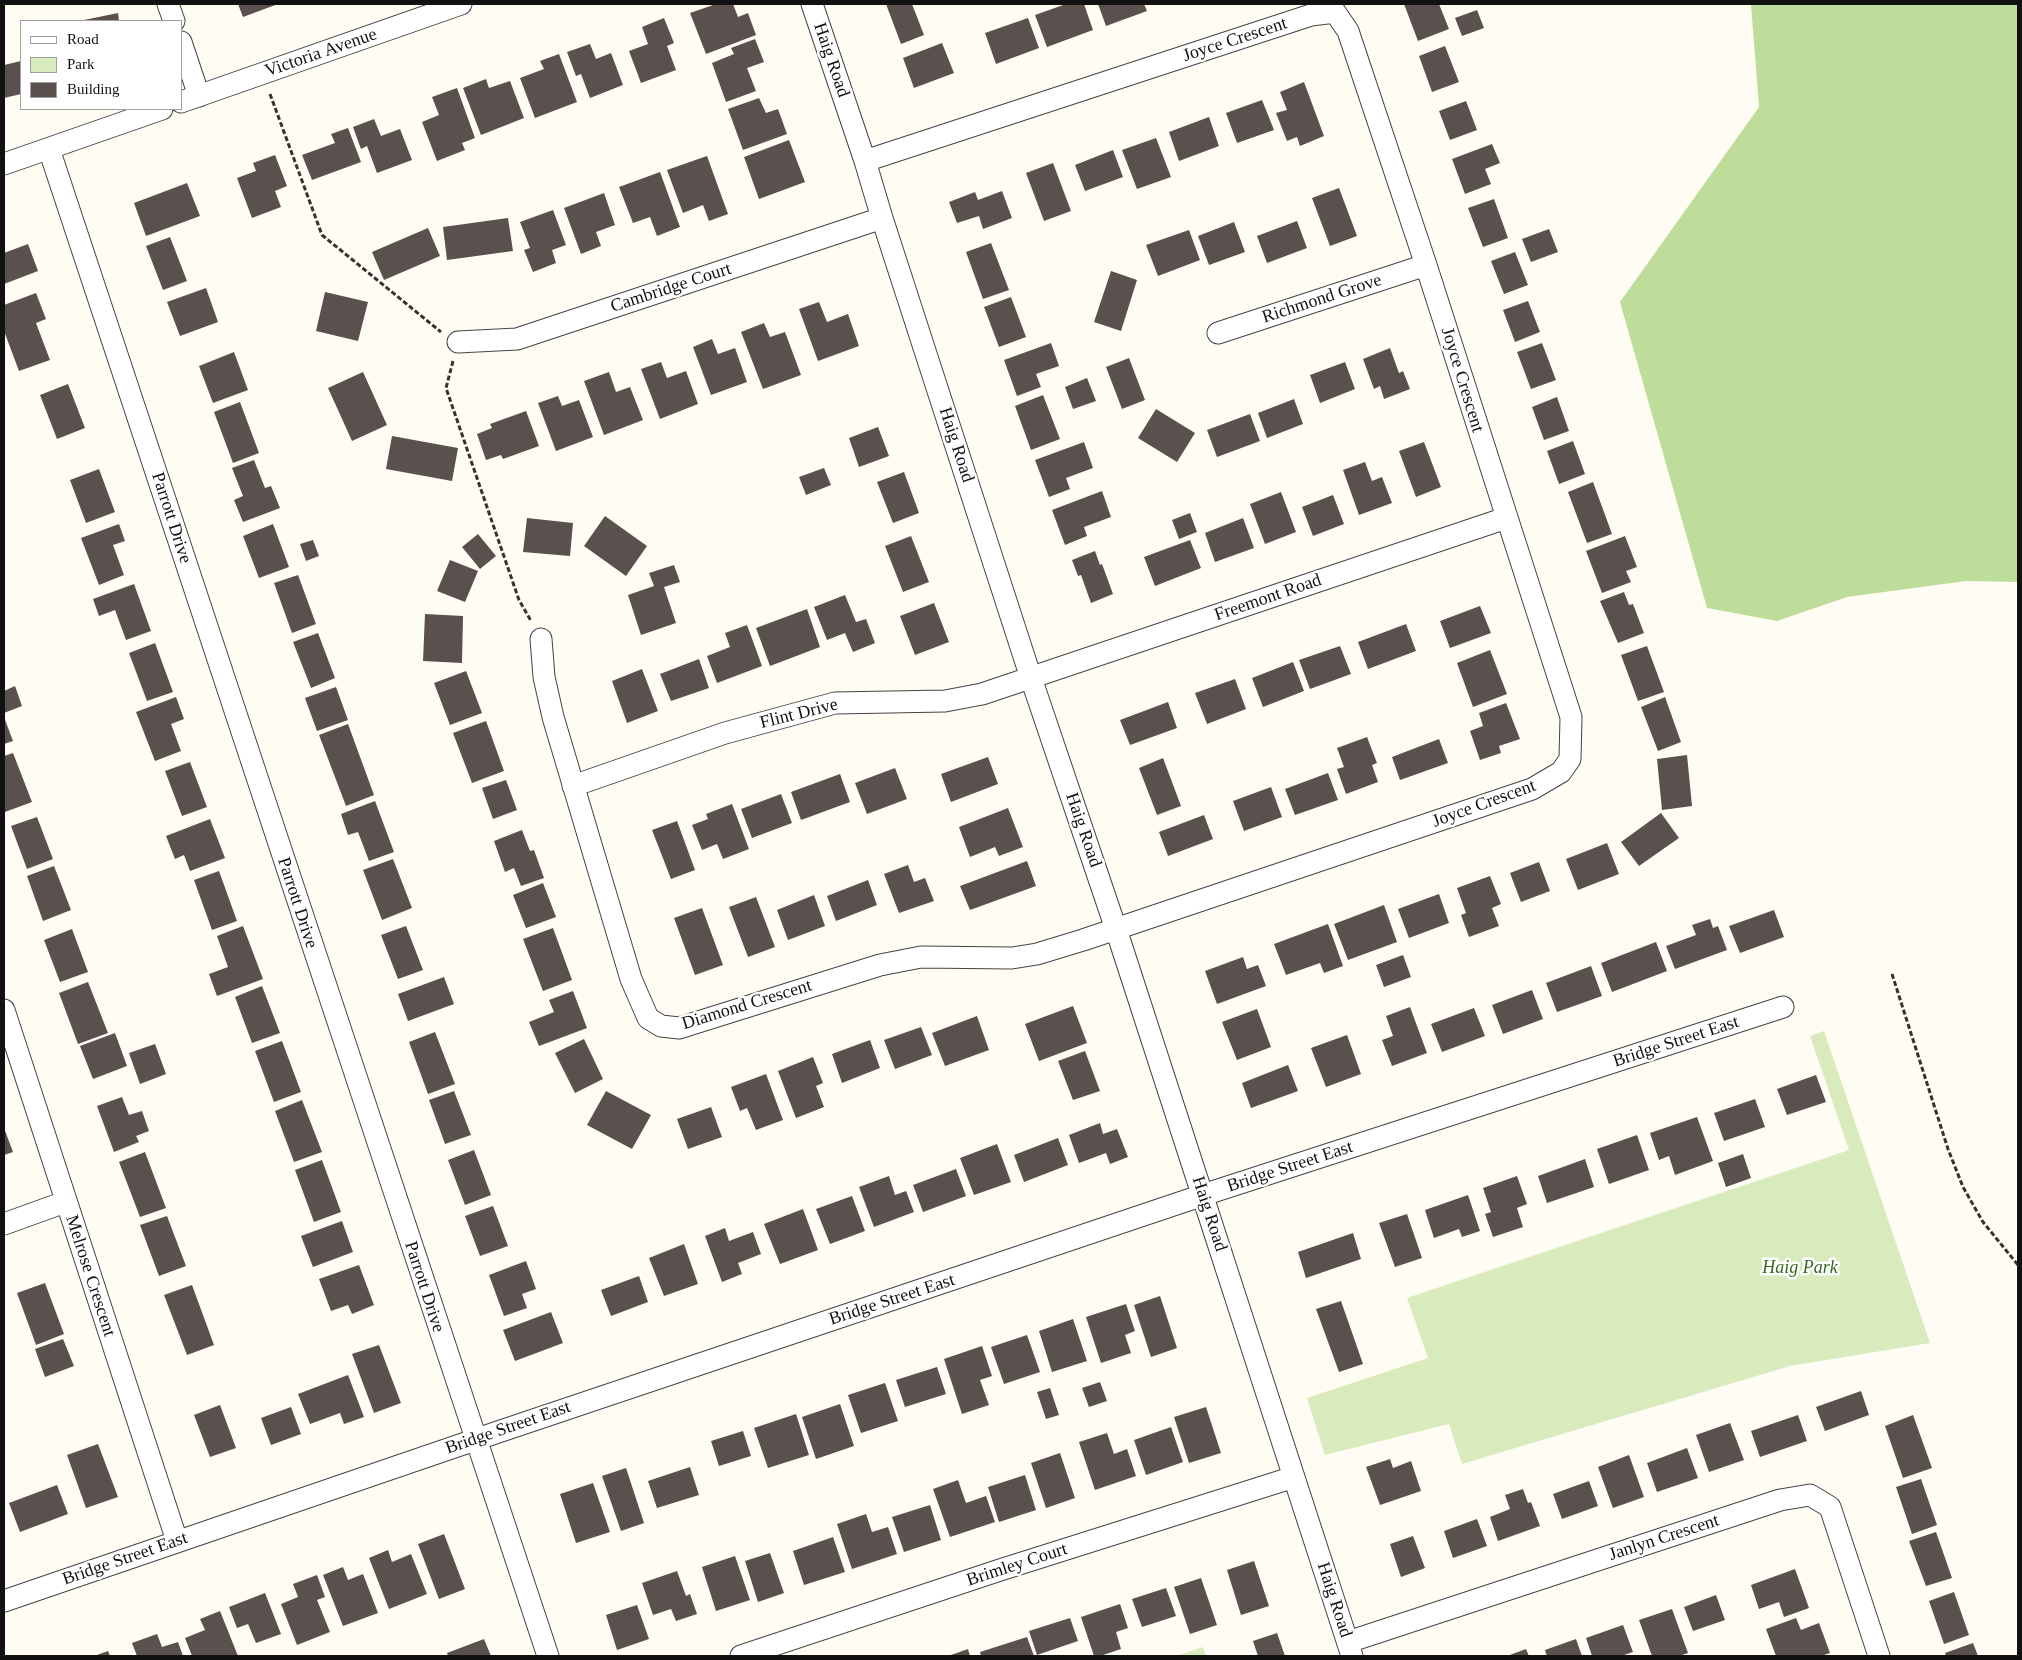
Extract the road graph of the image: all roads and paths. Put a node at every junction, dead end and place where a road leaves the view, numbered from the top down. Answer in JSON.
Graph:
{"nodes":[{"id":1,"x":168,"y":4,"type":"edge"},
{"id":2,"x":461,"y":4,"type":"edge"},
{"id":3,"x":812,"y":4,"type":"edge"},
{"id":4,"x":174,"y":20,"type":"edge"},
{"id":5,"x":182,"y":48,"type":"edge"},
{"id":6,"x":190,"y":99,"type":"edge"},
{"id":7,"x":274,"y":105,"type":"dead end"},
{"id":8,"x":159,"y":110,"type":"edge"},
{"id":9,"x":49,"y":148,"type":"junction"},
{"id":10,"x":866,"y":161,"type":"junction"},
{"id":11,"x":4,"y":164,"type":"edge"},
{"id":12,"x":882,"y":218,"type":"junction"},
{"id":13,"x":1426,"y":265,"type":"junction"},
{"id":14,"x":1218,"y":333,"type":"dead end"},
{"id":15,"x":458,"y":342,"type":"junction"},
{"id":16,"x":1506,"y":518,"type":"junction"},
{"id":17,"x":541,"y":639,"type":"joint"},
{"id":18,"x":1031,"y":678,"type":"junction"},
{"id":19,"x":573,"y":786,"type":"junction"},
{"id":20,"x":1116,"y":929,"type":"junction"},
{"id":21,"x":1892,"y":974,"type":"dead end"},
{"id":22,"x":1783,"y":1007,"type":"dead end"},
{"id":23,"x":4,"y":1010,"type":"edge"},
{"id":24,"x":1203,"y":1196,"type":"junction"},
{"id":25,"x":66,"y":1202,"type":"junction"},
{"id":26,"x":4,"y":1224,"type":"edge"},
{"id":27,"x":2018,"y":1265,"type":"edge"},
{"id":28,"x":474,"y":1440,"type":"junction"},
{"id":29,"x":1294,"y":1477,"type":"junction"},
{"id":30,"x":177,"y":1541,"type":"junction"},
{"id":31,"x":4,"y":1601,"type":"edge"},
{"id":32,"x":1350,"y":1649,"type":"edge"},
{"id":33,"x":548,"y":1656,"type":"edge"},
{"id":34,"x":741,"y":1656,"type":"edge"},
{"id":35,"x":1879,"y":1656,"type":"edge"}],
"edges":[{"from":1,"to":4,"type":"street"},
{"from":2,"to":6,"type":"street","name":"Victoria Avenue"},
{"from":3,"to":10,"type":"street","name":"Haig Road"},
{"from":5,"to":6,"type":"street"},
{"from":7,"to":15,"type":"path"},
{"from":8,"to":9,"type":"street"},
{"from":9,"to":11,"type":"street"},
{"from":9,"to":28,"type":"street","name":"Parrott Drive"},
{"from":10,"to":12,"type":"street","name":"Haig Road"},
{"from":10,"to":13,"type":"street","name":"Joyce Crescent"},
{"from":12,"to":15,"type":"street","name":"Cambridge Court"},
{"from":12,"to":18,"type":"street","name":"Haig Road"},
{"from":13,"to":14,"type":"street","name":"Richmond Grove"},
{"from":13,"to":16,"type":"street","name":"Joyce Crescent"},
{"from":15,"to":17,"type":"path"},
{"from":16,"to":18,"type":"street","name":"Freemont Road"},
{"from":16,"to":20,"type":"street","name":"Joyce Crescent"},
{"from":17,"to":19,"type":"street","name":"Diamond Crescent"},
{"from":18,"to":19,"type":"street","name":"Flint Drive"},
{"from":18,"to":20,"type":"street","name":"Haig Road"},
{"from":19,"to":20,"type":"street","name":"Diamond Crescent"},
{"from":20,"to":24,"type":"street","name":"Haig Road"},
{"from":21,"to":27,"type":"path"},
{"from":22,"to":24,"type":"street","name":"Bridge Street East"},
{"from":23,"to":25,"type":"street","name":"Melrose Crescent"},
{"from":24,"to":28,"type":"street","name":"Bridge Street East"},
{"from":24,"to":29,"type":"street","name":"Haig Road"},
{"from":25,"to":26,"type":"street"},
{"from":25,"to":30,"type":"street","name":"Melrose Crescent"},
{"from":28,"to":30,"type":"street","name":"Bridge Street East"},
{"from":28,"to":33,"type":"street","name":"Parrott Drive"},
{"from":29,"to":32,"type":"street","name":"Haig Road"},
{"from":29,"to":34,"type":"street","name":"Brimley Court"},
{"from":30,"to":31,"type":"street","name":"Bridge Street East"},
{"from":32,"to":35,"type":"street","name":"Janlyn Crescent"}]}
